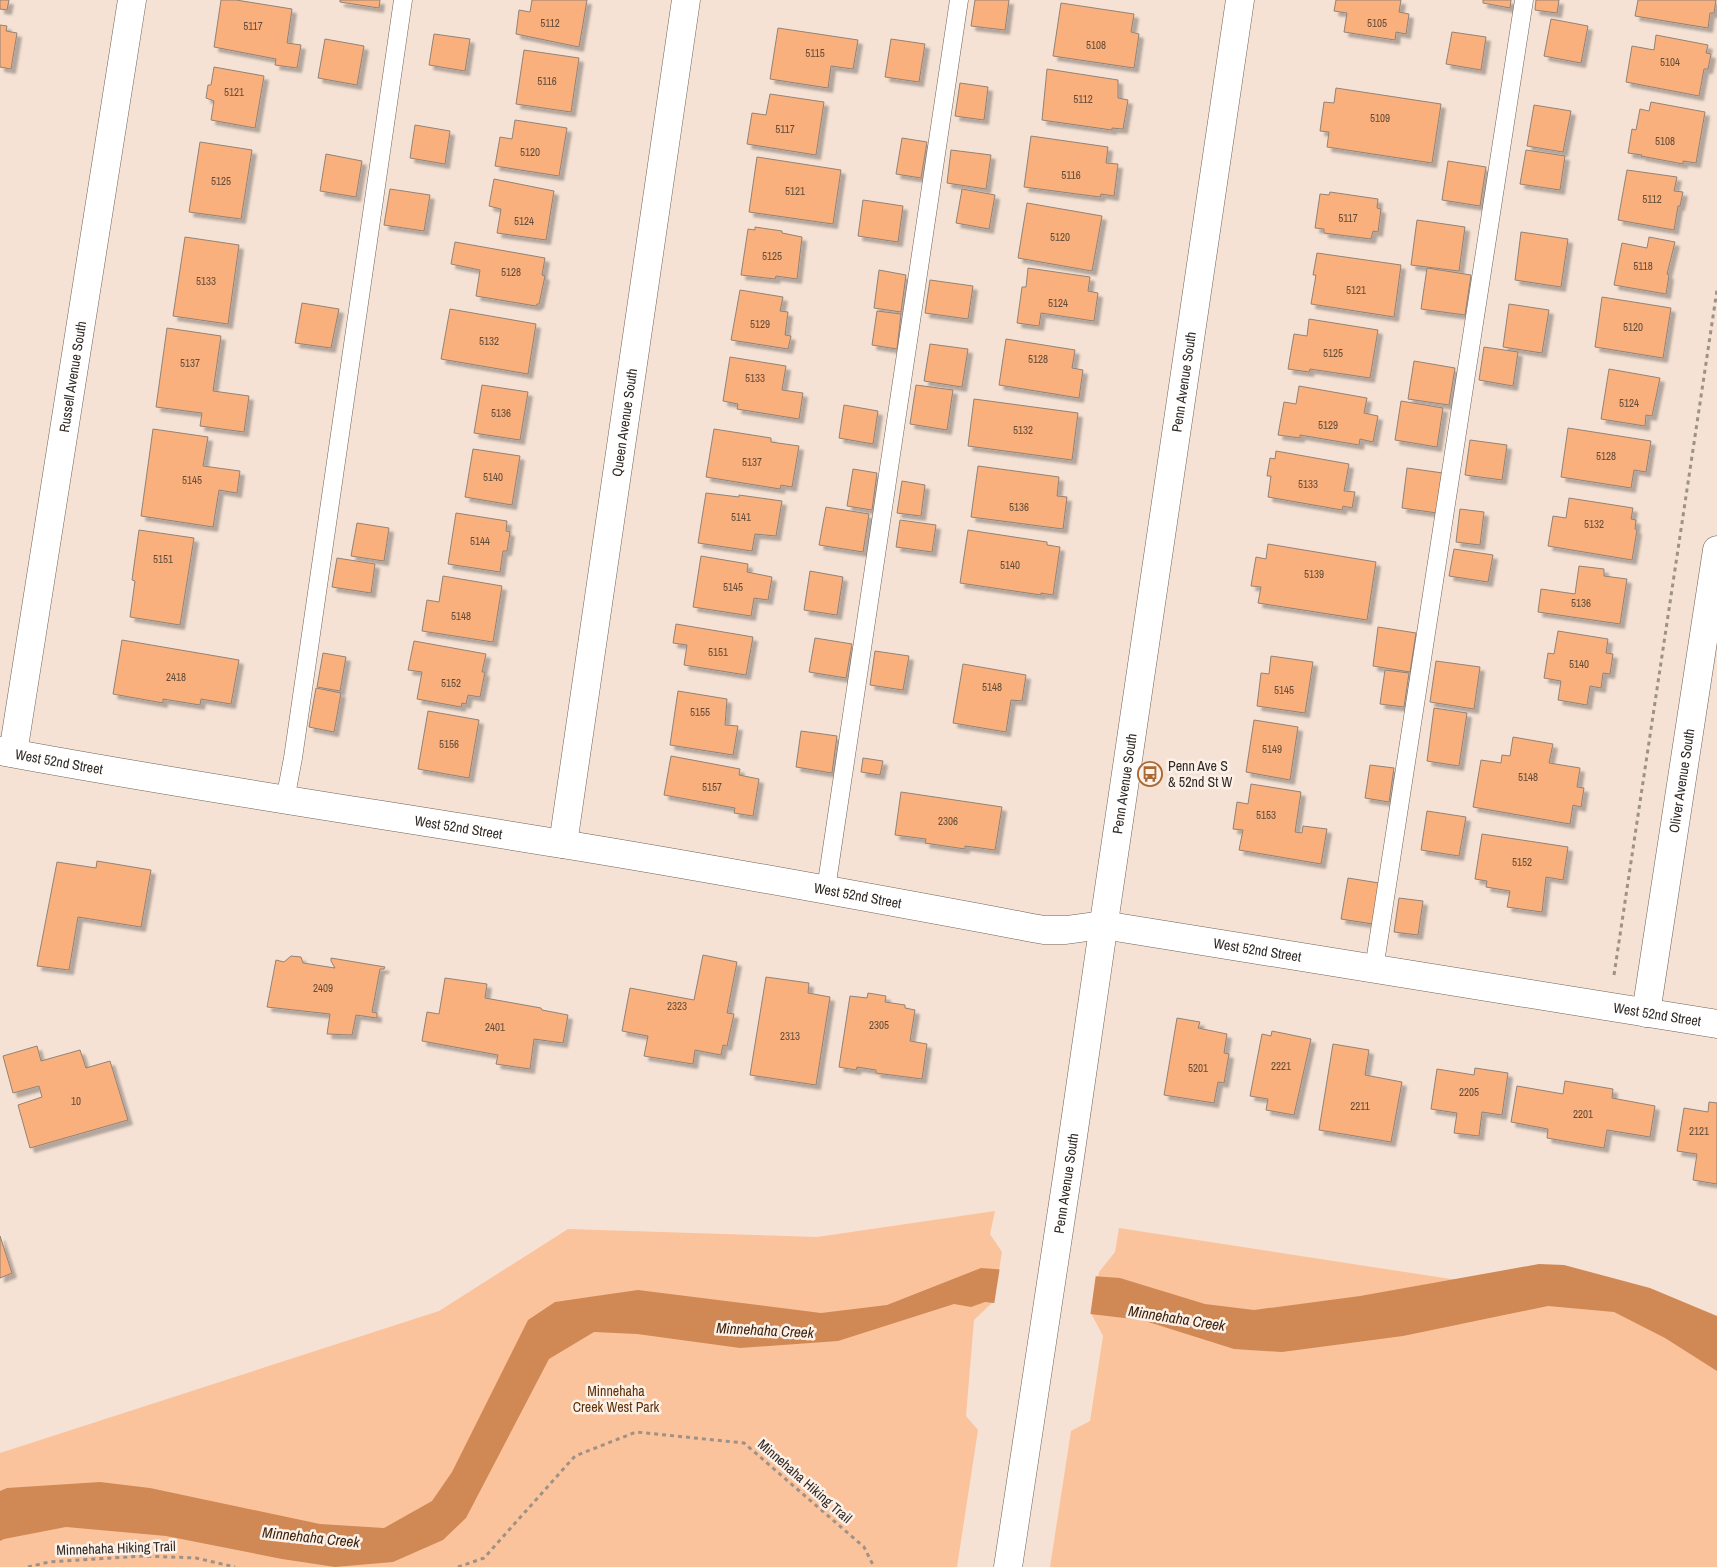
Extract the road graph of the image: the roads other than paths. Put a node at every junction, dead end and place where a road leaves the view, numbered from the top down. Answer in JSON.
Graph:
{"nodes":[{"id":1,"x":132,"y":0,"type":"edge"},
{"id":2,"x":403,"y":0,"type":"edge"},
{"id":3,"x":686,"y":0,"type":"edge"},
{"id":4,"x":959,"y":0,"type":"edge"},
{"id":5,"x":1240,"y":0,"type":"edge"},
{"id":6,"x":1524,"y":0,"type":"edge"},
{"id":7,"x":1717,"y":550,"type":"edge"},
{"id":8,"x":6,"y":752,"type":"edge"},
{"id":9,"x":285,"y":800,"type":"junction"},
{"id":10,"x":563,"y":844,"type":"junction"},
{"id":11,"x":826,"y":889,"type":"junction"},
{"id":12,"x":1103,"y":925,"type":"junction"},
{"id":13,"x":1374,"y":969,"type":"junction"},
{"id":14,"x":1646,"y":1013,"type":"junction"},
{"id":15,"x":1717,"y":1024,"type":"edge"},
{"id":16,"x":1008,"y":1567,"type":"edge"}],
"edges":[{"from":1,"to":8,"type":"street","name":"Russell Avenue South"},
{"from":2,"to":9,"type":"lane"},
{"from":3,"to":10,"type":"street","name":"Queen Avenue South"},
{"from":4,"to":11,"type":"lane"},
{"from":5,"to":12,"type":"street","name":"Penn Avenue South"},
{"from":6,"to":13,"type":"lane"},
{"from":7,"to":14,"type":"street","name":"Oliver Avenue South"},
{"from":8,"to":9,"type":"street","name":"West 52nd Street"},
{"from":9,"to":10,"type":"street","name":"West 52nd Street"},
{"from":10,"to":11,"type":"street","name":"West 52nd Street"},
{"from":11,"to":12,"type":"street","name":"West 52nd Street"},
{"from":12,"to":13,"type":"street","name":"West 52nd Street"},
{"from":12,"to":16,"type":"street","name":"Penn Avenue South"},
{"from":13,"to":14,"type":"street","name":"West 52nd Street"},
{"from":14,"to":15,"type":"street","name":"West 52nd Street"}]}
